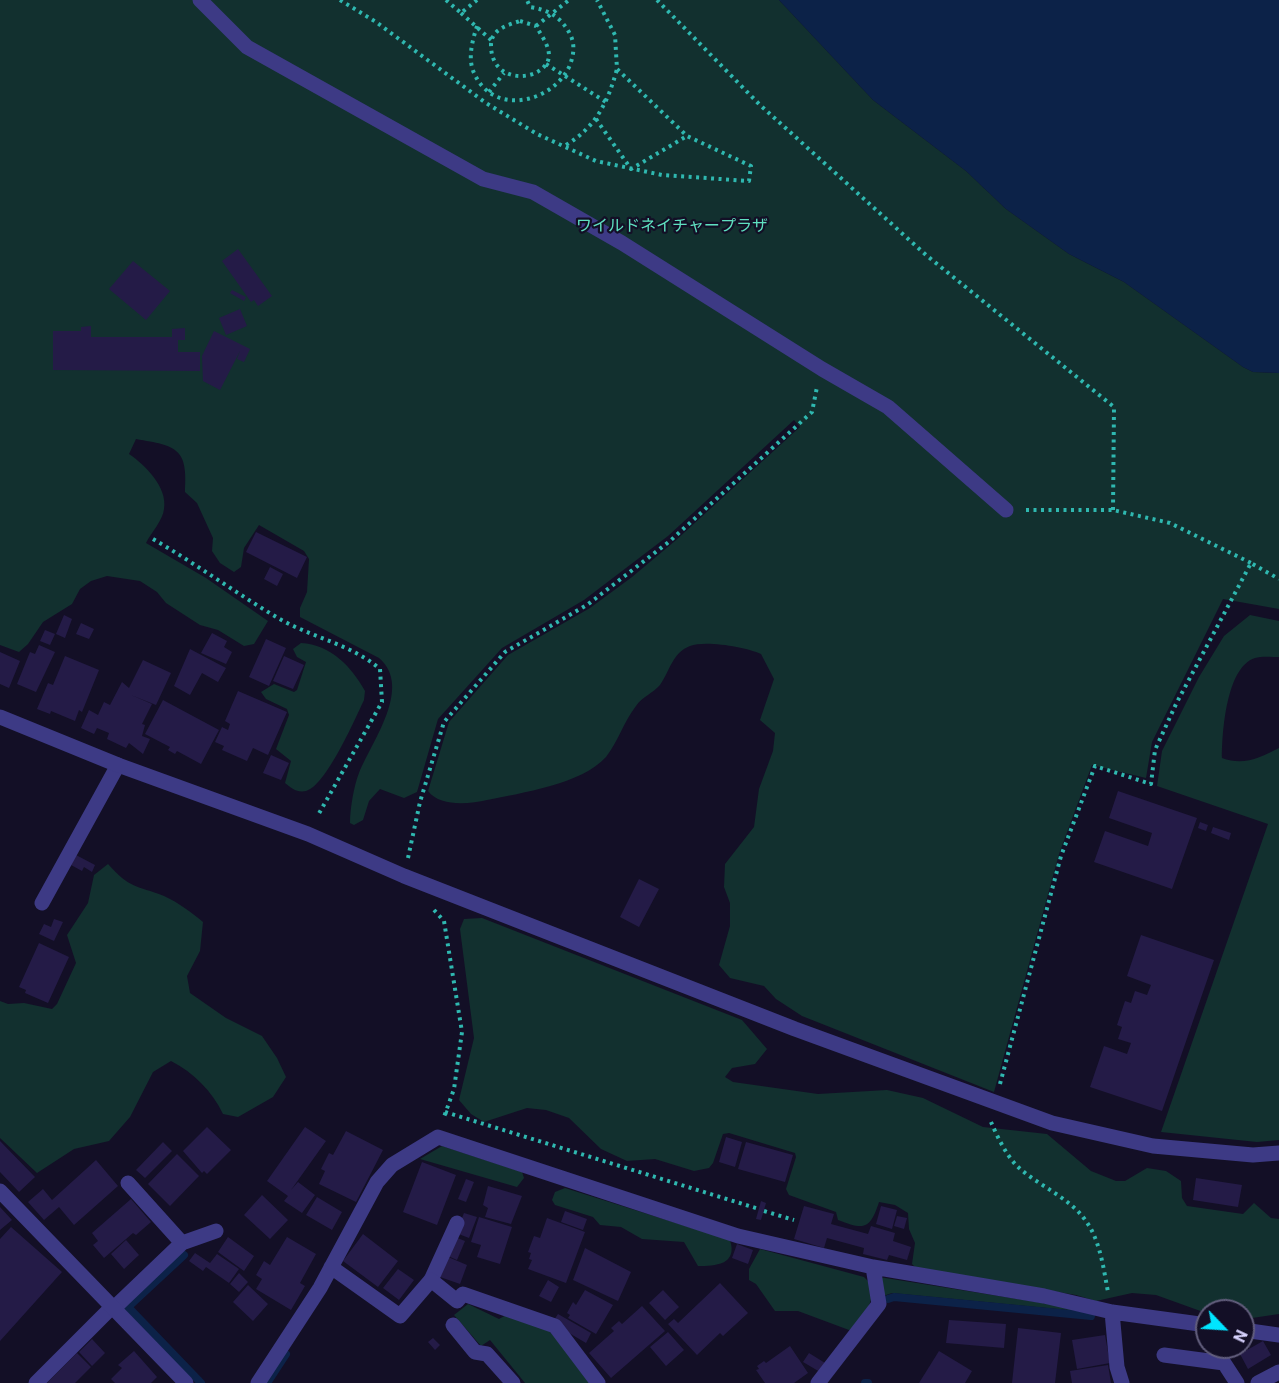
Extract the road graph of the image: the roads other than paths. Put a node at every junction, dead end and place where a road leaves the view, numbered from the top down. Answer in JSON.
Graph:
{"nodes":[{"id":1,"x":200,"y":0,"type":"edge"},
{"id":2,"x":1006,"y":510,"type":"road end"},
{"id":3,"x":0,"y":717,"type":"edge"},
{"id":4,"x":118,"y":765,"type":"junction"},
{"id":5,"x":42,"y":903,"type":"dead end"},
{"id":6,"x":1279,"y":1153,"type":"edge"},
{"id":7,"x":128,"y":1183,"type":"dead end"},
{"id":8,"x":0,"y":1191,"type":"edge"},
{"id":9,"x":457,"y":1223,"type":"dead end"},
{"id":10,"x":216,"y":1231,"type":"dead end"},
{"id":11,"x":182,"y":1243,"type":"junction"},
{"id":12,"x":331,"y":1267,"type":"junction"},
{"id":13,"x":873,"y":1267,"type":"junction"},
{"id":14,"x":431,"y":1280,"type":"junction"},
{"id":15,"x":112,"y":1308,"type":"junction"},
{"id":16,"x":1112,"y":1312,"type":"junction"},
{"id":17,"x":1195,"y":1323,"type":"edge"},
{"id":18,"x":453,"y":1325,"type":"dead end"},
{"id":19,"x":1255,"y":1332,"type":"edge"},
{"id":20,"x":1279,"y":1335,"type":"edge"},
{"id":21,"x":1164,"y":1355,"type":"dead end"},
{"id":22,"x":1279,"y":1372,"type":"edge"},
{"id":23,"x":184,"y":1382,"type":"edge"},
{"id":24,"x":36,"y":1383,"type":"edge"},
{"id":25,"x":258,"y":1383,"type":"edge"},
{"id":26,"x":513,"y":1383,"type":"edge"},
{"id":27,"x":598,"y":1383,"type":"edge"},
{"id":28,"x":818,"y":1383,"type":"edge"},
{"id":29,"x":1122,"y":1383,"type":"edge"},
{"id":30,"x":1237,"y":1383,"type":"edge"},
{"id":31,"x":1258,"y":1383,"type":"edge"}],
"edges":[{"from":1,"to":2,"type":"street"},
{"from":3,"to":4,"type":"street"},
{"from":4,"to":5,"type":"street"},
{"from":4,"to":6,"type":"street"},
{"from":7,"to":11,"type":"street"},
{"from":8,"to":15,"type":"street"},
{"from":9,"to":14,"type":"street"},
{"from":10,"to":11,"type":"street"},
{"from":11,"to":15,"type":"street"},
{"from":12,"to":13,"type":"street"},
{"from":12,"to":14,"type":"street"},
{"from":12,"to":25,"type":"street"},
{"from":13,"to":16,"type":"street"},
{"from":13,"to":28,"type":"street"},
{"from":14,"to":27,"type":"street"},
{"from":15,"to":23,"type":"street"},
{"from":15,"to":24,"type":"street"},
{"from":16,"to":17,"type":"street"},
{"from":16,"to":29,"type":"street"},
{"from":18,"to":26,"type":"street"},
{"from":19,"to":20,"type":"street"},
{"from":21,"to":30,"type":"street"},
{"from":22,"to":31,"type":"street"}]}
